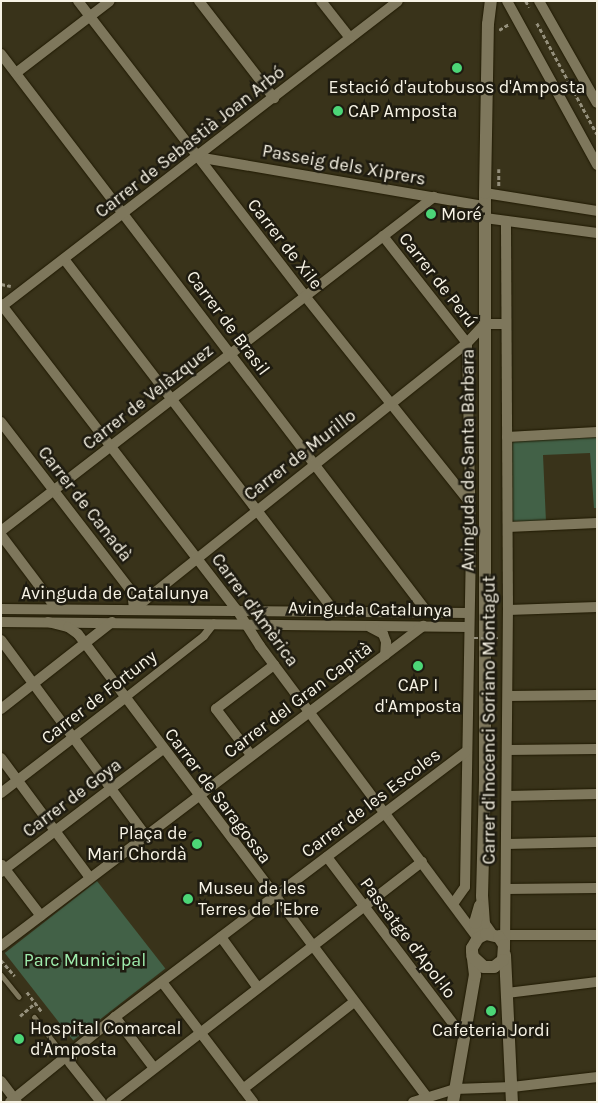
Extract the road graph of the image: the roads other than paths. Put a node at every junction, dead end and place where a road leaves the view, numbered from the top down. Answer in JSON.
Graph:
{"nodes":[{"id":1,"x":78,"y":1,"type":"edge"},
{"id":2,"x":110,"y":1,"type":"edge"},
{"id":3,"x":200,"y":1,"type":"edge"},
{"id":4,"x":321,"y":1,"type":"edge"},
{"id":5,"x":398,"y":1,"type":"edge"},
{"id":6,"x":483,"y":1,"type":"edge"},
{"id":7,"x":491,"y":1,"type":"edge"},
{"id":8,"x":507,"y":1,"type":"edge"},
{"id":9,"x":540,"y":3,"type":"edge"},
{"id":10,"x":90,"y":17,"type":"junction"},
{"id":11,"x":492,"y":28,"type":"junction"},
{"id":12,"x":350,"y":38,"type":"junction"},
{"id":13,"x":1,"y":54,"type":"edge"},
{"id":14,"x":16,"y":73,"type":"junction"},
{"id":15,"x":274,"y":98,"type":"junction"},
{"id":16,"x":597,"y":103,"type":"edge"},
{"id":17,"x":197,"y":157,"type":"junction"},
{"id":18,"x":597,"y":165,"type":"edge"},
{"id":19,"x":434,"y":197,"type":"junction"},
{"id":20,"x":485,"y":205,"type":"junction"},
{"id":21,"x":597,"y":211,"type":"edge"},
{"id":22,"x":124,"y":213,"type":"junction"},
{"id":23,"x":506,"y":221,"type":"junction"},
{"id":24,"x":597,"y":233,"type":"edge"},
{"id":25,"x":383,"y":236,"type":"junction"},
{"id":26,"x":64,"y":259,"type":"junction"},
{"id":27,"x":305,"y":296,"type":"junction"},
{"id":28,"x":2,"y":306,"type":"edge"},
{"id":29,"x":485,"y":324,"type":"junction"},
{"id":30,"x":506,"y":324,"type":"junction"},
{"id":31,"x":467,"y":343,"type":"junction"},
{"id":32,"x":231,"y":353,"type":"junction"},
{"id":33,"x":171,"y":399,"type":"junction"},
{"id":34,"x":390,"y":404,"type":"junction"},
{"id":35,"x":1,"y":422,"type":"edge"},
{"id":36,"x":597,"y":432,"type":"edge"},
{"id":37,"x":507,"y":437,"type":"junction"},
{"id":38,"x":111,"y":446,"type":"junction"},
{"id":39,"x":315,"y":463,"type":"junction"},
{"id":40,"x":54,"y":490,"type":"junction"},
{"id":41,"x":470,"y":503,"type":"junction"},
{"id":42,"x":256,"y":510,"type":"junction"},
{"id":43,"x":597,"y":523,"type":"edge"},
{"id":44,"x":508,"y":527,"type":"junction"},
{"id":45,"x":1,"y":533,"type":"edge"},
{"id":46,"x":196,"y":558,"type":"junction"},
{"id":47,"x":597,"y":607,"type":"edge"},
{"id":48,"x":1,"y":608,"type":"edge"},
{"id":49,"x":56,"y":608,"type":"junction"},
{"id":50,"x":134,"y":609,"type":"junction"},
{"id":51,"x":237,"y":610,"type":"junction"},
{"id":52,"x":508,"y":610,"type":"junction"},
{"id":53,"x":335,"y":612,"type":"junction"},
{"id":54,"x":428,"y":613,"type":"junction"},
{"id":55,"x":469,"y":613,"type":"junction"},
{"id":56,"x":1,"y":622,"type":"edge"},
{"id":57,"x":48,"y":622,"type":"junction"},
{"id":58,"x":112,"y":622,"type":"junction"},
{"id":59,"x":214,"y":623,"type":"junction"},
{"id":60,"x":245,"y":624,"type":"junction"},
{"id":61,"x":366,"y":625,"type":"junction"},
{"id":62,"x":423,"y":626,"type":"junction"},
{"id":63,"x":469,"y":627,"type":"junction"},
{"id":64,"x":1,"y":640,"type":"edge"},
{"id":65,"x":85,"y":644,"type":"junction"},
{"id":66,"x":385,"y":655,"type":"junction"},
{"id":67,"x":274,"y":665,"type":"junction"},
{"id":68,"x":34,"y":684,"type":"junction"},
{"id":69,"x":597,"y":695,"type":"edge"},
{"id":70,"x":508,"y":696,"type":"junction"},
{"id":71,"x":125,"y":698,"type":"junction"},
{"id":72,"x":1,"y":709,"type":"edge"},
{"id":73,"x":311,"y":711,"type":"junction"},
{"id":74,"x":73,"y":738,"type":"junction"},
{"id":75,"x":597,"y":748,"type":"edge"},
{"id":76,"x":163,"y":749,"type":"junction"},
{"id":77,"x":507,"y":750,"type":"junction"},
{"id":78,"x":467,"y":751,"type":"junction"},
{"id":79,"x":252,"y":755,"type":"junction"},
{"id":80,"x":1,"y":758,"type":"edge"},
{"id":81,"x":18,"y":780,"type":"junction"},
{"id":82,"x":111,"y":789,"type":"junction"},
{"id":83,"x":1,"y":792,"type":"edge"},
{"id":84,"x":597,"y":794,"type":"edge"},
{"id":85,"x":197,"y":796,"type":"junction"},
{"id":86,"x":507,"y":796,"type":"junction"},
{"id":87,"x":385,"y":812,"type":"junction"},
{"id":88,"x":56,"y":831,"type":"junction"},
{"id":89,"x":146,"y":836,"type":"junction"},
{"id":90,"x":597,"y":842,"type":"edge"},
{"id":91,"x":506,"y":844,"type":"junction"},
{"id":92,"x":327,"y":857,"type":"junction"},
{"id":93,"x":422,"y":862,"type":"junction"},
{"id":94,"x":3,"y":869,"type":"edge"},
{"id":95,"x":90,"y":878,"type":"junction"},
{"id":96,"x":597,"y":888,"type":"edge"},
{"id":97,"x":506,"y":889,"type":"junction"},
{"id":98,"x":482,"y":896,"type":"junction"},
{"id":99,"x":274,"y":897,"type":"junction"},
{"id":100,"x":453,"y":904,"type":"junction"},
{"id":101,"x":364,"y":906,"type":"junction"},
{"id":102,"x":41,"y":916,"type":"junction"},
{"id":103,"x":497,"y":935,"type":"junction"},
{"id":104,"x":597,"y":935,"type":"edge"},
{"id":105,"x":221,"y":937,"type":"junction"},
{"id":106,"x":478,"y":938,"type":"junction"},
{"id":107,"x":1,"y":946,"type":"edge"},
{"id":108,"x":311,"y":947,"type":"junction"},
{"id":109,"x":505,"y":952,"type":"junction"},
{"id":110,"x":472,"y":956,"type":"junction"},
{"id":111,"x":1,"y":975,"type":"edge"},
{"id":112,"x":162,"y":982,"type":"junction"},
{"id":113,"x":597,"y":982,"type":"edge"},
{"id":114,"x":258,"y":988,"type":"junction"},
{"id":115,"x":507,"y":993,"type":"junction"},
{"id":116,"x":19,"y":997,"type":"dead end"},
{"id":117,"x":354,"y":1002,"type":"junction"},
{"id":118,"x":34,"y":1017,"type":"dead end"},
{"id":119,"x":115,"y":1017,"type":"junction"},
{"id":120,"x":201,"y":1033,"type":"junction"},
{"id":121,"x":464,"y":1038,"type":"junction"},
{"id":122,"x":70,"y":1056,"type":"junction"},
{"id":123,"x":154,"y":1068,"type":"junction"},
{"id":124,"x":597,"y":1077,"type":"edge"},
{"id":125,"x":1,"y":1081,"type":"edge"},
{"id":126,"x":512,"y":1087,"type":"junction"},
{"id":127,"x":243,"y":1089,"type":"junction"},
{"id":128,"x":454,"y":1095,"type":"edge"},
{"id":129,"x":427,"y":1097,"type":"junction"},
{"id":130,"x":14,"y":1101,"type":"edge"},
{"id":131,"x":101,"y":1102,"type":"edge"},
{"id":132,"x":111,"y":1102,"type":"edge"},
{"id":133,"x":253,"y":1102,"type":"edge"},
{"id":134,"x":413,"y":1102,"type":"edge"},
{"id":135,"x":512,"y":1102,"type":"edge"}],
"edges":[{"from":1,"to":10,"type":"street","name":"Carrer de Xile"},
{"from":2,"to":10,"type":"street"},
{"from":3,"to":15,"type":"street"},
{"from":4,"to":12,"type":"street"},
{"from":5,"to":12,"type":"street","name":"Carrer de Sebastià Joan Arbó"},
{"from":6,"to":11,"type":"street","name":"Avinguda de Santa Bàrbara"},
{"from":7,"to":11,"type":"street","name":"Avinguda de Santa Bàrbara"},
{"from":8,"to":18,"type":"street"},
{"from":9,"to":16,"type":"street"},
{"from":10,"to":14,"type":"street"},
{"from":10,"to":17,"type":"street","name":"Carrer de Xile"},
{"from":11,"to":20,"type":"street","name":"Avinguda de Santa Bàrbara"},
{"from":12,"to":15,"type":"street","name":"Carrer de Sebastià Joan Arbó"},
{"from":13,"to":14,"type":"street","name":"Carrer de Brasil"},
{"from":14,"to":22,"type":"street","name":"Carrer de Brasil"},
{"from":15,"to":17,"type":"street","name":"Carrer de Sebastià Joan Arbó"},
{"from":17,"to":19,"type":"street","name":"Passeig dels Xiprers"},
{"from":17,"to":22,"type":"street","name":"Carrer de Sebastià Joan Arbó"},
{"from":17,"to":27,"type":"street","name":"Carrer de Xile"},
{"from":19,"to":20,"type":"street","name":"Passeig dels Xiprers"},
{"from":19,"to":25,"type":"street","name":"Carrer de Velàzquez"},
{"from":20,"to":21,"type":"street","name":"Passeig dels Xiprers"},
{"from":20,"to":23,"type":"street","name":"Passeig dels Xiprers"},
{"from":20,"to":29,"type":"street","name":"Avinguda de Santa Bàrbara"},
{"from":22,"to":26,"type":"street","name":"Carrer de Sebastià Joan Arbó"},
{"from":22,"to":32,"type":"street","name":"Carrer de Brasil"},
{"from":23,"to":24,"type":"street","name":"Passeig dels Xiprers"},
{"from":23,"to":30,"type":"street","name":"Carrer d'Inocenci Soriano Montagut"},
{"from":25,"to":27,"type":"street","name":"Carrer de Velàzquez"},
{"from":25,"to":31,"type":"street","name":"Carrer de Perú"},
{"from":26,"to":28,"type":"street","name":"Carrer de Sebastià Joan Arbó"},
{"from":26,"to":33,"type":"street"},
{"from":27,"to":32,"type":"street","name":"Carrer de Velàzquez"},
{"from":27,"to":34,"type":"street","name":"Carrer de Xile"},
{"from":28,"to":38,"type":"street","name":"Carrer d'Amèrica"},
{"from":29,"to":30,"type":"street"},
{"from":29,"to":31,"type":"street","name":"Carrer de Murillo"},
{"from":29,"to":98,"type":"street","name":"Avinguda de Santa Bàrbara"},
{"from":30,"to":37,"type":"street","name":"Carrer d'Inocenci Soriano Montagut"},
{"from":31,"to":34,"type":"street","name":"Carrer de Murillo"},
{"from":31,"to":41,"type":"street","name":"Avinguda de Santa Bàrbara"},
{"from":32,"to":33,"type":"street","name":"Carrer de Velàzquez"},
{"from":32,"to":39,"type":"street","name":"Carrer de Brasil"},
{"from":33,"to":38,"type":"street","name":"Carrer de Velàzquez"},
{"from":33,"to":42,"type":"street"},
{"from":34,"to":39,"type":"street","name":"Carrer de Murillo"},
{"from":34,"to":41,"type":"street","name":"Carrer de Xile"},
{"from":35,"to":40,"type":"street","name":"Carrer de Canadà"},
{"from":36,"to":37,"type":"street"},
{"from":37,"to":44,"type":"street","name":"Carrer d'Inocenci Soriano Montagut"},
{"from":38,"to":40,"type":"street","name":"Carrer de Velàzquez"},
{"from":38,"to":46,"type":"street","name":"Carrer d'Amèrica"},
{"from":39,"to":42,"type":"street","name":"Carrer de Murillo"},
{"from":39,"to":54,"type":"street","name":"Carrer de Brasil"},
{"from":40,"to":45,"type":"street","name":"Carrer de Velàzquez"},
{"from":40,"to":50,"type":"street","name":"Carrer de Canadà"},
{"from":41,"to":55,"type":"street","name":"Avinguda de Santa Bàrbara"},
{"from":42,"to":46,"type":"street","name":"Carrer de Murillo"},
{"from":42,"to":53,"type":"street"},
{"from":43,"to":44,"type":"street"},
{"from":44,"to":52,"type":"street","name":"Carrer d'Inocenci Soriano Montagut"},
{"from":45,"to":49,"type":"street"},
{"from":46,"to":50,"type":"street","name":"Carrer de Murillo"},
{"from":46,"to":51,"type":"street","name":"Carrer d'Amèrica"},
{"from":47,"to":52,"type":"street"},
{"from":48,"to":49,"type":"street","name":"Avinguda de Catalunya"},
{"from":49,"to":50,"type":"street","name":"Avinguda de Catalunya"},
{"from":50,"to":51,"type":"street","name":"Avinguda de Catalunya"},
{"from":51,"to":53,"type":"street","name":"Avinguda de Catalunya"},
{"from":51,"to":60,"type":"street","name":"Carrer d'Amèrica"},
{"from":52,"to":70,"type":"street","name":"Carrer d'Inocenci Soriano Montagut"},
{"from":53,"to":54,"type":"street","name":"Avinguda de Catalunya"},
{"from":54,"to":55,"type":"street","name":"Avinguda de Catalunya"},
{"from":55,"to":63,"type":"street","name":"Avinguda de Santa Bàrbara"},
{"from":56,"to":57,"type":"street","name":"Avinguda Catalunya"},
{"from":57,"to":58,"type":"street","name":"Avinguda Catalunya"},
{"from":57,"to":65,"type":"street","name":"Carrer de Saragossa"},
{"from":58,"to":59,"type":"street","name":"Avinguda Catalunya"},
{"from":58,"to":65,"type":"street"},
{"from":59,"to":60,"type":"street","name":"Avinguda Catalunya"},
{"from":59,"to":71,"type":"street","name":"Carrer de Fortuny"},
{"from":60,"to":61,"type":"street","name":"Avinguda Catalunya"},
{"from":60,"to":67,"type":"street","name":"Carrer d'Amèrica"},
{"from":61,"to":62,"type":"street","name":"Avinguda Catalunya"},
{"from":61,"to":66,"type":"street"},
{"from":62,"to":63,"type":"street","name":"Avinguda Catalunya"},
{"from":62,"to":66,"type":"street","name":"Carrer del Gran Capità"},
{"from":63,"to":78,"type":"street","name":"Avinguda de Santa Bàrbara"},
{"from":64,"to":68,"type":"street"},
{"from":65,"to":68,"type":"street"},
{"from":65,"to":71,"type":"street","name":"Carrer de Saragossa"},
{"from":66,"to":73,"type":"street","name":"Carrer del Gran Capità"},
{"from":67,"to":73,"type":"street","name":"Carrer d'Amèrica"},
{"from":67,"to":79,"type":"street"},
{"from":68,"to":72,"type":"street"},
{"from":68,"to":74,"type":"street"},
{"from":69,"to":70,"type":"street"},
{"from":70,"to":77,"type":"street","name":"Carrer d'Inocenci Soriano Montagut"},
{"from":71,"to":74,"type":"street","name":"Carrer de Fortuny"},
{"from":71,"to":76,"type":"street","name":"Carrer de Saragossa"},
{"from":73,"to":79,"type":"street","name":"Carrer del Gran Capità"},
{"from":73,"to":87,"type":"street","name":"Carrer d'Amèrica"},
{"from":74,"to":81,"type":"street","name":"Carrer de Fortuny"},
{"from":74,"to":82,"type":"street"},
{"from":75,"to":77,"type":"street"},
{"from":76,"to":82,"type":"street","name":"Carrer de Goya"},
{"from":76,"to":85,"type":"street","name":"Carrer de Saragossa"},
{"from":77,"to":86,"type":"street","name":"Carrer d'Inocenci Soriano Montagut"},
{"from":78,"to":87,"type":"street","name":"Carrer de les Escoles"},
{"from":78,"to":100,"type":"street","name":"Avinguda de Santa Bàrbara"},
{"from":79,"to":85,"type":"street","name":"Carrer del Gran Capità"},
{"from":80,"to":81,"type":"street"},
{"from":81,"to":83,"type":"street","name":"Carrer de Fortuny"},
{"from":81,"to":88,"type":"street"},
{"from":82,"to":88,"type":"street","name":"Carrer de Goya"},
{"from":82,"to":89,"type":"street"},
{"from":84,"to":86,"type":"street"},
{"from":85,"to":89,"type":"street","name":"Carrer del Gran Capità"},
{"from":85,"to":99,"type":"street","name":"Carrer de Saragossa"},
{"from":86,"to":91,"type":"street","name":"Carrer d'Inocenci Soriano Montagut"},
{"from":87,"to":92,"type":"street","name":"Carrer de les Escoles"},
{"from":87,"to":93,"type":"street","name":"Carrer d'Amèrica"},
{"from":88,"to":94,"type":"street","name":"Carrer de Goya"},
{"from":88,"to":95,"type":"street"},
{"from":89,"to":95,"type":"street","name":"Carrer del Gran Capità"},
{"from":90,"to":91,"type":"street"},
{"from":91,"to":97,"type":"street","name":"Carrer d'Inocenci Soriano Montagut"},
{"from":92,"to":99,"type":"street","name":"Carrer de les Escoles"},
{"from":92,"to":101,"type":"street","name":"Passatge d'Apol·lo"},
{"from":93,"to":100,"type":"street","name":"Carrer d'Amèrica"},
{"from":93,"to":101,"type":"street"},
{"from":94,"to":102,"type":"street"},
{"from":95,"to":102,"type":"street","name":"Carrer del Gran Capità"},
{"from":96,"to":97,"type":"street"},
{"from":97,"to":103,"type":"street","name":"Carrer d'Inocenci Soriano Montagut"},
{"from":98,"to":103,"type":"street","name":"Avinguda de Santa Bàrbara"},
{"from":98,"to":106,"type":"street","name":"Avinguda de Santa Bàrbara"},
{"from":99,"to":105,"type":"street","name":"Carrer de les Escoles"},
{"from":99,"to":108,"type":"street","name":"Carrer de Saragossa"},
{"from":100,"to":106,"type":"street","name":"Carrer d'Amèrica"},
{"from":101,"to":108,"type":"street"},
{"from":101,"to":121,"type":"street","name":"Passatge d'Apol·lo"},
{"from":102,"to":107,"type":"street","name":"Carrer del Gran Capità"},
{"from":103,"to":104,"type":"street"},
{"from":103,"to":106,"type":"street"},
{"from":103,"to":109,"type":"street"},
{"from":105,"to":112,"type":"street","name":"Carrer de les Escoles"},
{"from":105,"to":114,"type":"street"},
{"from":106,"to":110,"type":"street"},
{"from":108,"to":114,"type":"street"},
{"from":108,"to":117,"type":"street","name":"Carrer de Saragossa"},
{"from":109,"to":110,"type":"street"},
{"from":109,"to":115,"type":"street"},
{"from":110,"to":121,"type":"street"},
{"from":111,"to":116,"type":"lane"},
{"from":112,"to":119,"type":"street","name":"Carrer de les Escoles"},
{"from":112,"to":120,"type":"street"},
{"from":113,"to":115,"type":"street"},
{"from":114,"to":120,"type":"street"},
{"from":115,"to":126,"type":"street"},
{"from":117,"to":127,"type":"street"},
{"from":117,"to":129,"type":"street","name":"Carrer de Saragossa"},
{"from":118,"to":122,"type":"lane"},
{"from":119,"to":122,"type":"street","name":"Carrer de les Escoles"},
{"from":119,"to":123,"type":"street"},
{"from":120,"to":123,"type":"street"},
{"from":120,"to":127,"type":"street"},
{"from":121,"to":128,"type":"street"},
{"from":122,"to":130,"type":"street","name":"Carrer de les Escoles"},
{"from":122,"to":131,"type":"street"},
{"from":123,"to":132,"type":"street"},
{"from":124,"to":126,"type":"street"},
{"from":125,"to":130,"type":"street"},
{"from":126,"to":128,"type":"street"},
{"from":126,"to":135,"type":"street"},
{"from":127,"to":133,"type":"street"},
{"from":128,"to":129,"type":"street"},
{"from":129,"to":134,"type":"street"}]}
